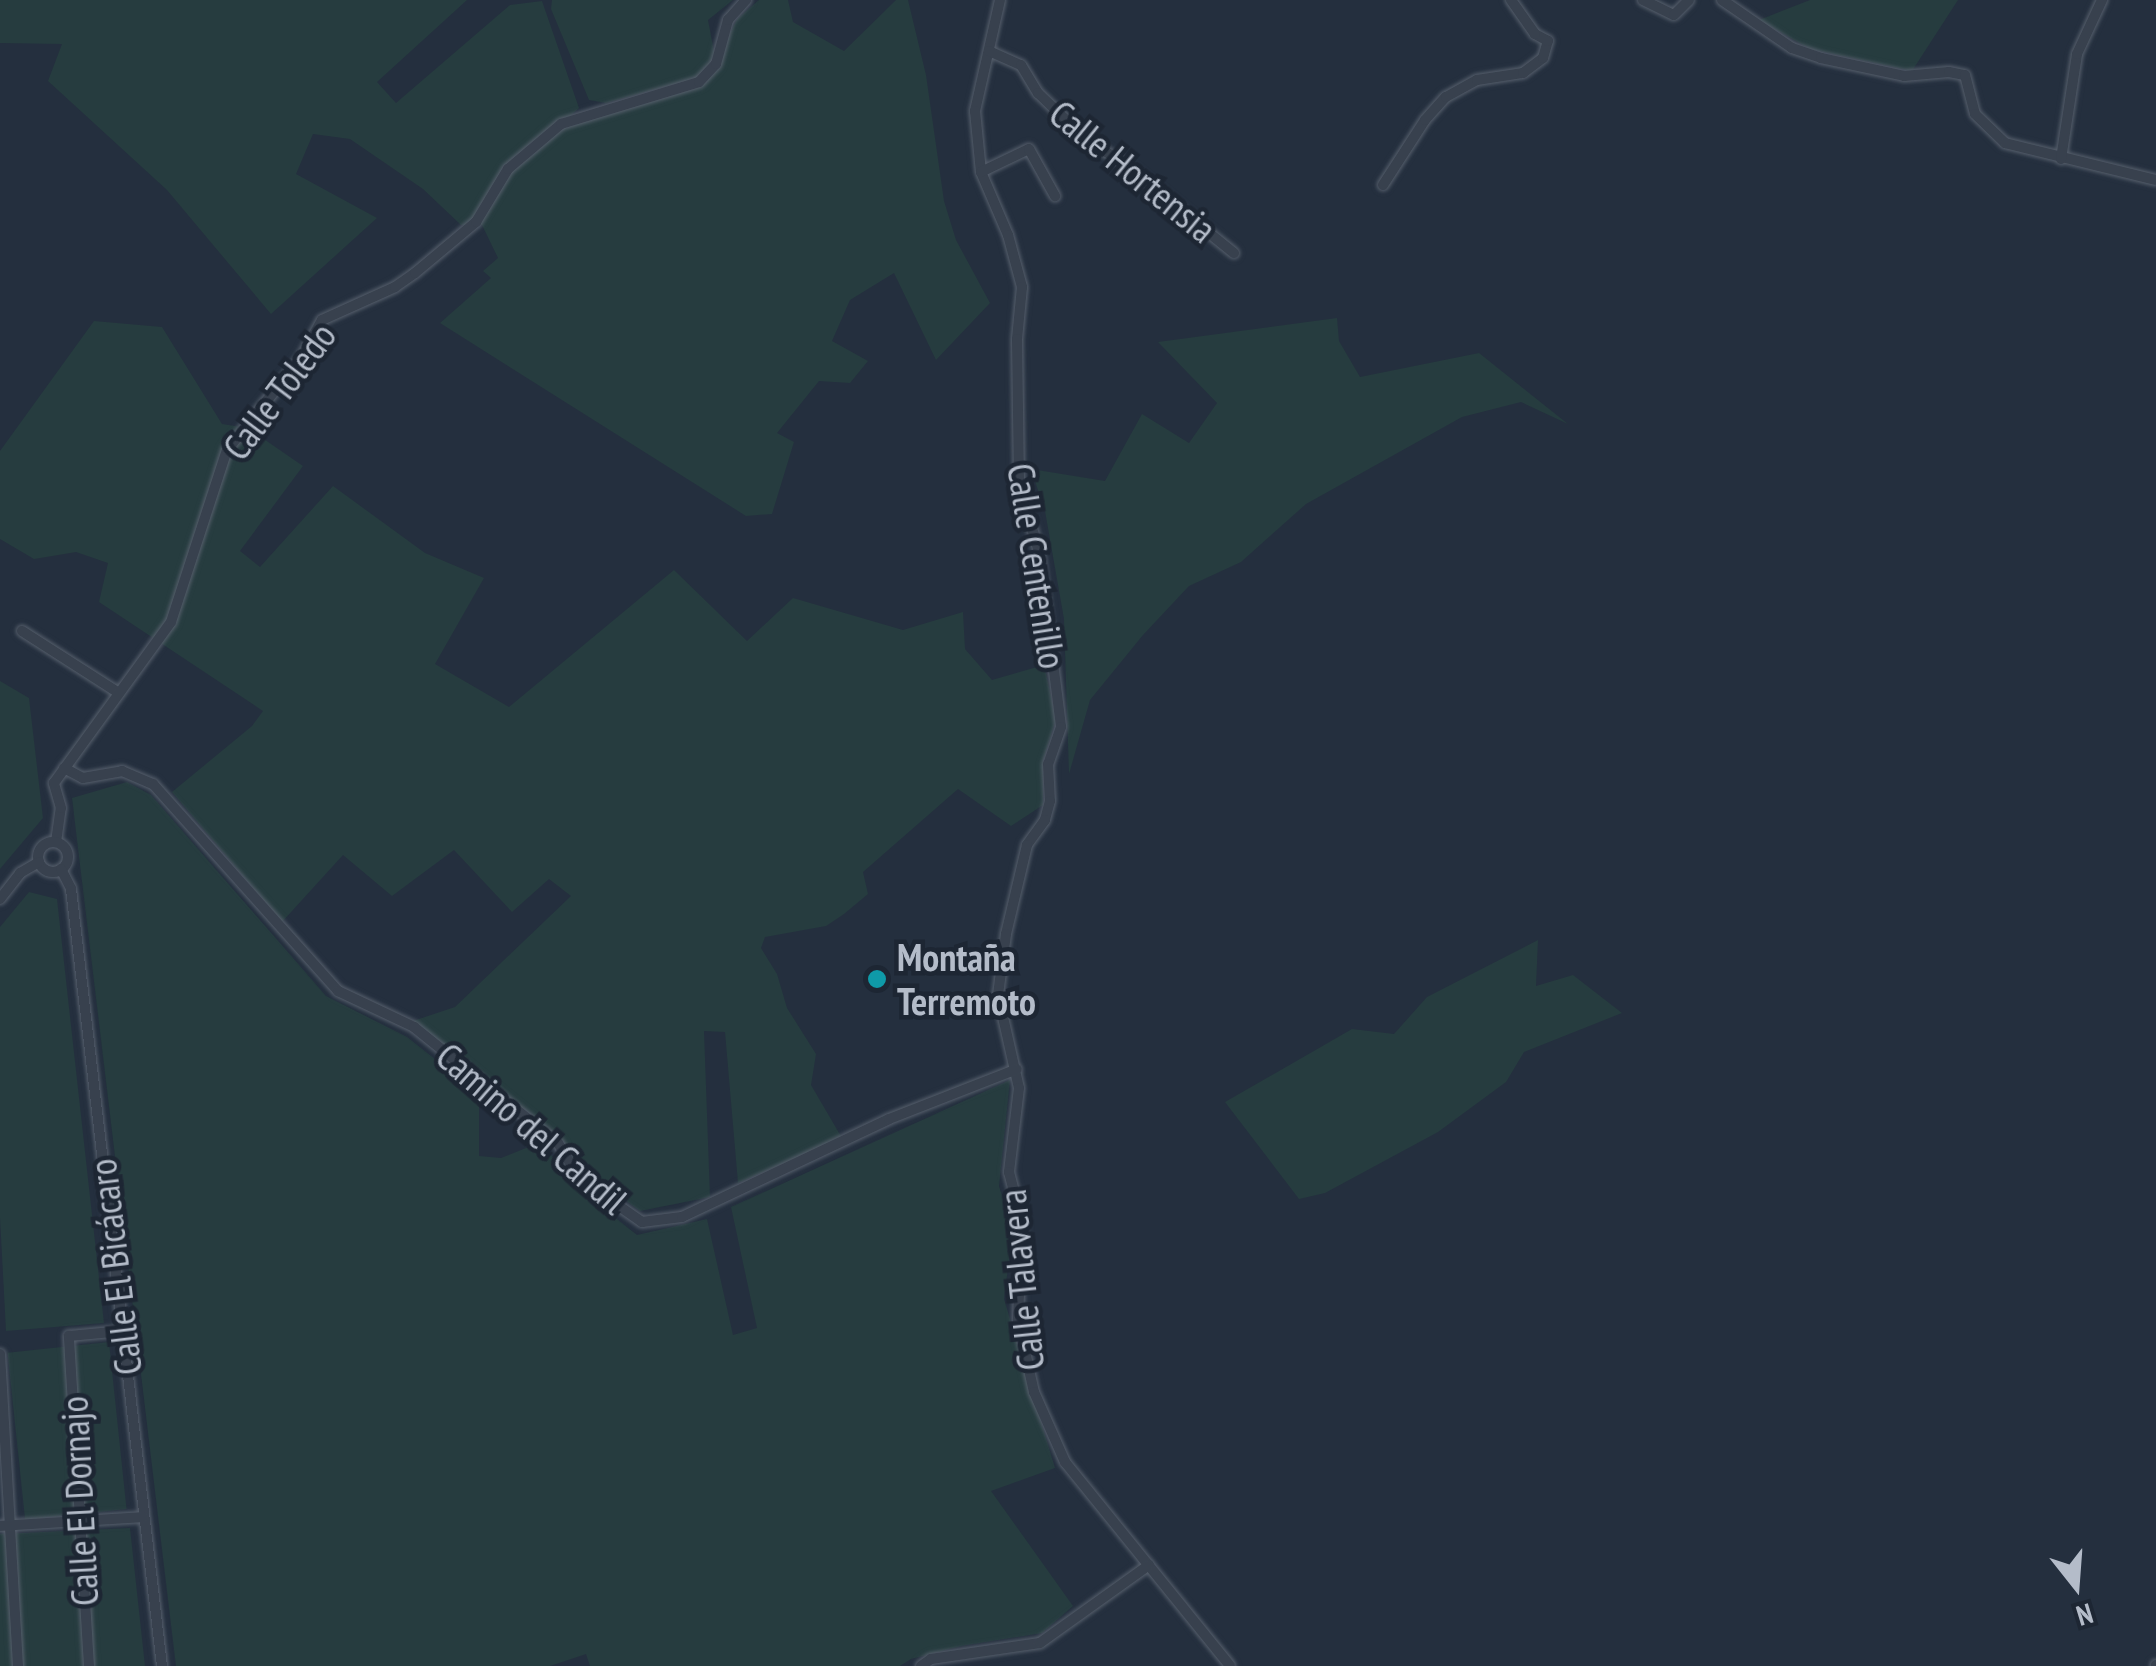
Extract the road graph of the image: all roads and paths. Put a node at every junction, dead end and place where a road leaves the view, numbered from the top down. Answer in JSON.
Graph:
{"nodes":[{"id":1,"x":746,"y":0,"type":"edge"},
{"id":2,"x":1000,"y":0,"type":"edge"},
{"id":3,"x":1510,"y":0,"type":"edge"},
{"id":4,"x":1643,"y":0,"type":"edge"},
{"id":5,"x":1689,"y":0,"type":"edge"},
{"id":6,"x":1722,"y":0,"type":"edge"},
{"id":7,"x":2099,"y":1,"type":"edge"},
{"id":8,"x":989,"y":50,"type":"junction"},
{"id":9,"x":2062,"y":159,"type":"junction"},
{"id":10,"x":981,"y":172,"type":"junction"},
{"id":11,"x":2156,"y":180,"type":"edge"},
{"id":12,"x":1383,"y":186,"type":"dead end"},
{"id":13,"x":1055,"y":196,"type":"dead end"},
{"id":14,"x":1234,"y":253,"type":"dead end"},
{"id":15,"x":22,"y":631,"type":"dead end"},
{"id":16,"x":119,"y":693,"type":"junction"},
{"id":17,"x":64,"y":768,"type":"junction"},
{"id":18,"x":56,"y":842,"type":"junction"},
{"id":19,"x":39,"y":862,"type":"junction"},
{"id":20,"x":61,"y":870,"type":"junction"},
{"id":21,"x":0,"y":898,"type":"edge"},
{"id":22,"x":1018,"y":1069,"type":"junction"},
{"id":23,"x":123,"y":1332,"type":"junction"},
{"id":24,"x":0,"y":1354,"type":"edge"},
{"id":25,"x":144,"y":1517,"type":"junction"},
{"id":26,"x":80,"y":1522,"type":"junction"},
{"id":27,"x":5,"y":1526,"type":"edge"},
{"id":28,"x":1149,"y":1565,"type":"junction"},
{"id":29,"x":18,"y":1666,"type":"edge"},
{"id":30,"x":89,"y":1666,"type":"edge"},
{"id":31,"x":162,"y":1666,"type":"edge"},
{"id":32,"x":922,"y":1666,"type":"edge"},
{"id":33,"x":1230,"y":1666,"type":"edge"}],
"edges":[{"from":1,"to":16,"type":"street","name":"Calle Toledo"},
{"from":2,"to":8,"type":"street","name":"Calle Centenillo"},
{"from":3,"to":12,"type":"street"},
{"from":4,"to":5,"type":"street"},
{"from":6,"to":9,"type":"street"},
{"from":7,"to":9,"type":"street"},
{"from":8,"to":10,"type":"street","name":"Calle Centenillo"},
{"from":8,"to":14,"type":"street","name":"Calle Hortensia"},
{"from":9,"to":11,"type":"street"},
{"from":10,"to":13,"type":"street"},
{"from":10,"to":22,"type":"street","name":"Calle Centenillo"},
{"from":15,"to":16,"type":"street"},
{"from":16,"to":17,"type":"street","name":"Calle Toledo"},
{"from":17,"to":18,"type":"street"},
{"from":17,"to":22,"type":"street","name":"Camino del Candil"},
{"from":18,"to":19,"type":"street"},
{"from":18,"to":20,"type":"street"},
{"from":19,"to":20,"type":"street"},
{"from":19,"to":21,"type":"street"},
{"from":20,"to":23,"type":"street","name":"Calle El Bicácaro"},
{"from":22,"to":28,"type":"street","name":"Calle Talavera"},
{"from":23,"to":25,"type":"street","name":"Calle El Bicácaro"},
{"from":23,"to":26,"type":"street","name":"Calle El Dornajo"},
{"from":24,"to":27,"type":"street"},
{"from":25,"to":26,"type":"street"},
{"from":25,"to":31,"type":"street","name":"Calle El Bicácaro"},
{"from":26,"to":27,"type":"street"},
{"from":26,"to":30,"type":"street","name":"Calle El Dornajo"},
{"from":27,"to":29,"type":"street"},
{"from":28,"to":32,"type":"street"},
{"from":28,"to":33,"type":"street","name":"Calle Talavera"}]}
